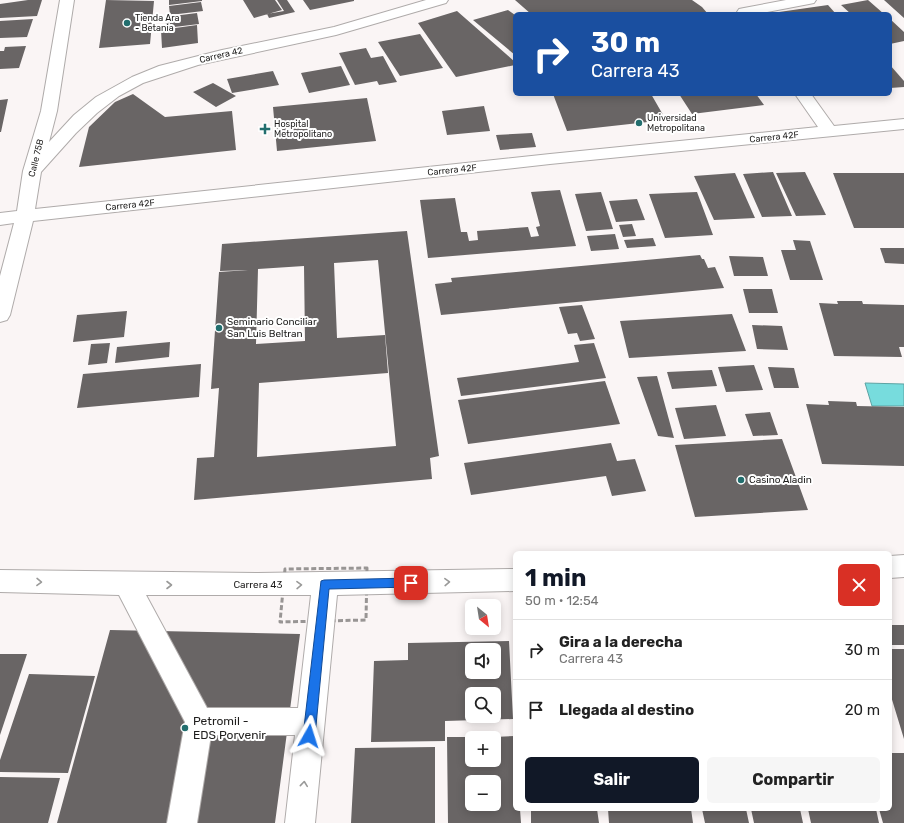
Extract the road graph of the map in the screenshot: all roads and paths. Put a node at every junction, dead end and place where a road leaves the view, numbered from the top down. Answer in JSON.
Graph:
{"nodes":[{"id":1,"x":67,"y":0,"type":"edge"},
{"id":2,"x":441,"y":0,"type":"edge"},
{"id":3,"x":809,"y":0,"type":"edge"},
{"id":4,"x":742,"y":10,"type":"edge"},
{"id":5,"x":804,"y":96,"type":"edge"},
{"id":6,"x":49,"y":111,"type":"junction"},
{"id":7,"x":84,"y":117,"type":"junction"},
{"id":8,"x":904,"y":124,"type":"edge"},
{"id":9,"x":829,"y":131,"type":"junction"},
{"id":10,"x":32,"y":171,"type":"junction"},
{"id":11,"x":25,"y":216,"type":"junction"},
{"id":12,"x":0,"y":219,"type":"edge"},
{"id":13,"x":0,"y":314,"type":"edge"},
{"id":14,"x":904,"y":566,"type":"edge"},
{"id":15,"x":892,"y":567,"type":"edge"},
{"id":16,"x":513,"y":580,"type":"edge"},
{"id":17,"x":0,"y":581,"type":"edge"},
{"id":18,"x":127,"y":584,"type":"junction"},
{"id":19,"x":324,"y":584,"type":"junction"},
{"id":20,"x":199,"y":721,"type":"junction"},
{"id":21,"x":310,"y":722,"type":"junction"},
{"id":22,"x":182,"y":823,"type":"edge"},
{"id":23,"x":300,"y":823,"type":"edge"}],
"edges":[{"from":1,"to":6,"type":"street","name":"Calle 75B"},
{"from":2,"to":7,"type":"street","name":"Carrera 42"},
{"from":3,"to":4,"type":"street"},
{"from":5,"to":9,"type":"street"},
{"from":6,"to":7,"type":"street"},
{"from":6,"to":10,"type":"street","name":"Calle 75B"},
{"from":7,"to":10,"type":"street","name":"Carrera 42"},
{"from":8,"to":9,"type":"street","name":"Carrera 42F"},
{"from":9,"to":11,"type":"street","name":"Carrera 42F"},
{"from":10,"to":11,"type":"street","name":"Calle 75B"},
{"from":11,"to":12,"type":"street","name":"Carrera 42F"},
{"from":11,"to":13,"type":"street","name":"Calle 75B"},
{"from":14,"to":15,"type":"street"},
{"from":19,"to":16,"type":"street","name":"Carrera 43","one_way":true},
{"from":17,"to":18,"type":"street","name":"Carrera 43","one_way":true},
{"from":18,"to":19,"type":"street","name":"Carrera 43","one_way":true},
{"from":18,"to":20,"type":"street"},
{"from":19,"to":21,"type":"street"},
{"from":20,"to":21,"type":"street"},
{"from":20,"to":22,"type":"street"},
{"from":23,"to":21,"type":"street","one_way":true}]}
